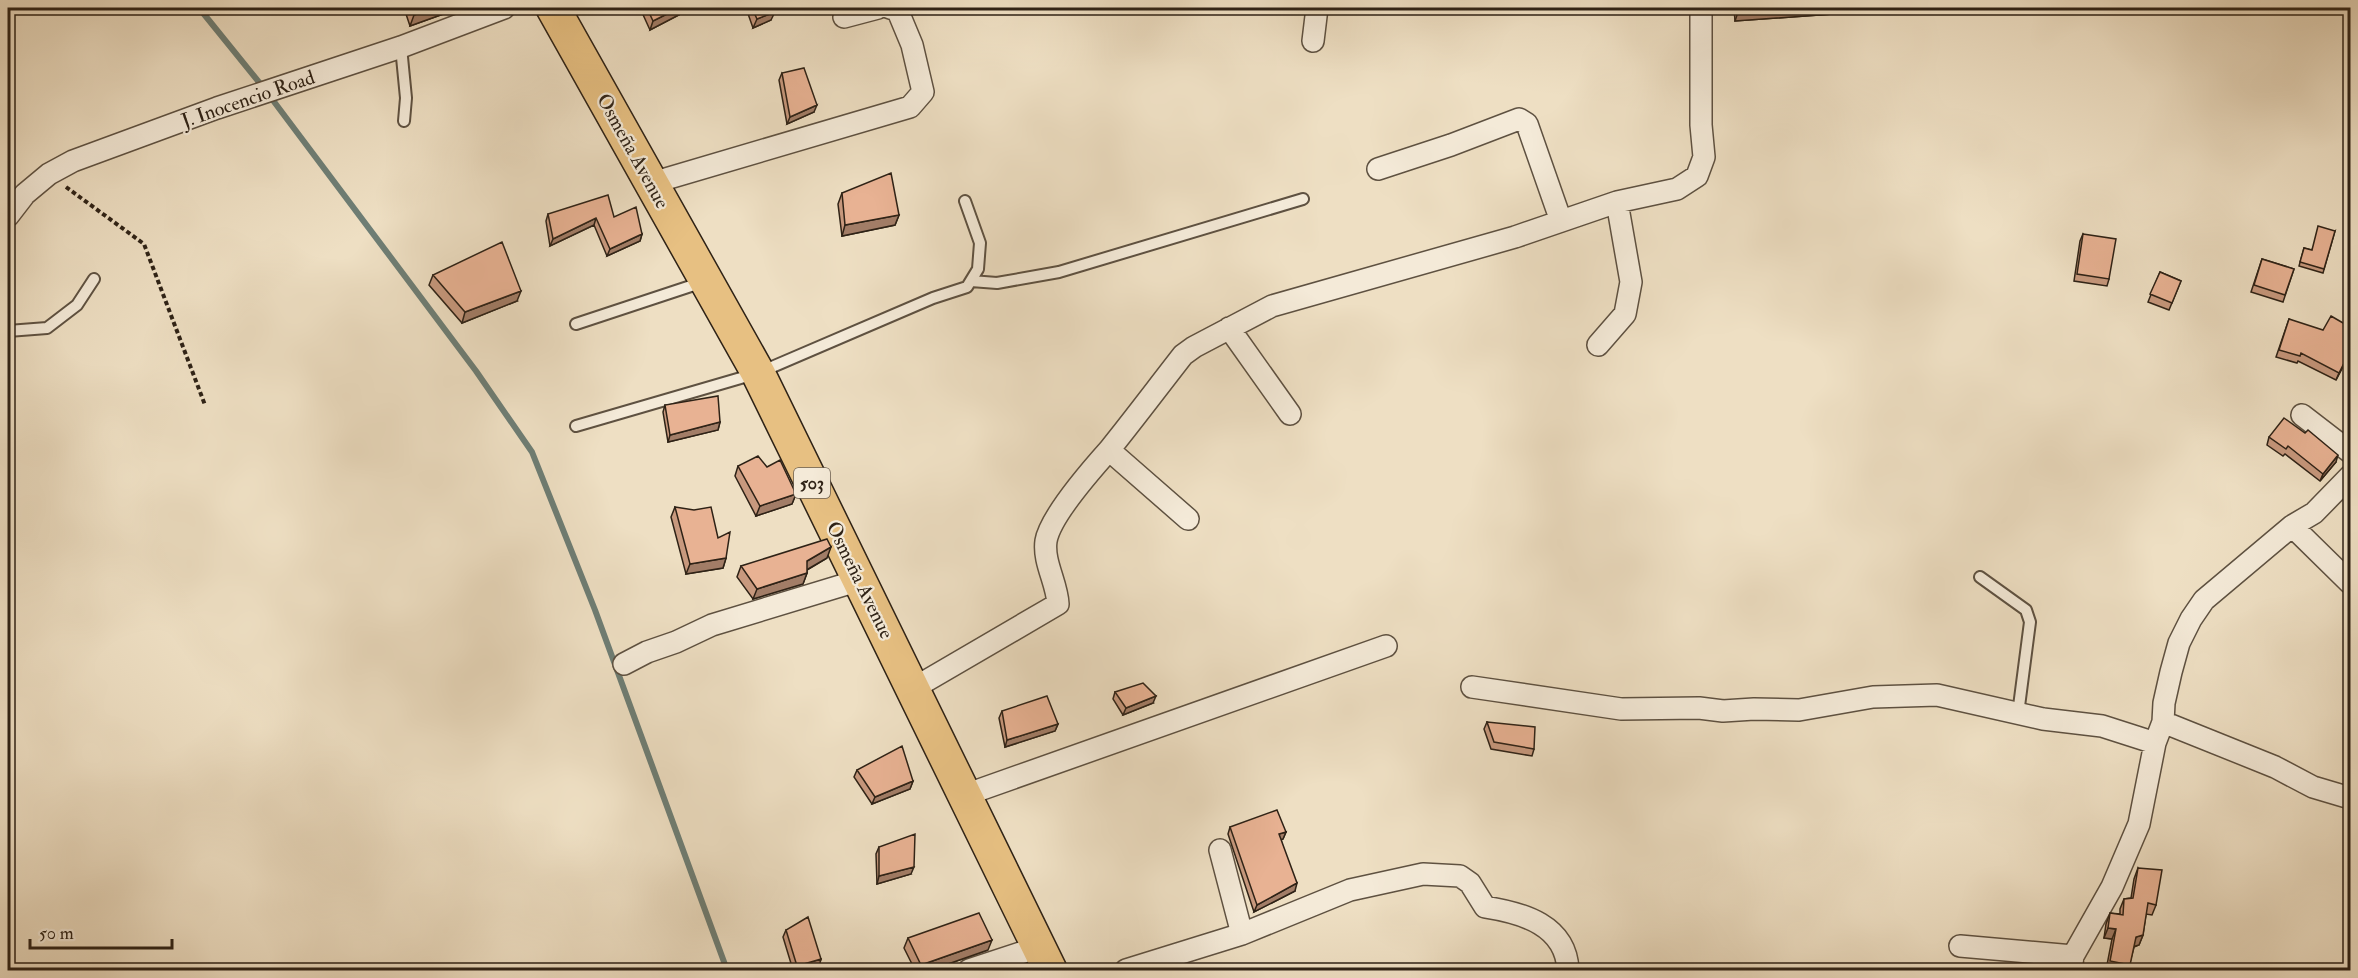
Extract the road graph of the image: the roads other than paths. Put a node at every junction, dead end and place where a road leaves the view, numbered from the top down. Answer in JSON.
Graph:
{"nodes":[{"id":1,"x":504,"y":8,"type":"edge"},
{"id":2,"x":552,"y":8,"type":"edge"},
{"id":3,"x":878,"y":8,"type":"edge"},
{"id":4,"x":890,"y":8,"type":"edge"},
{"id":5,"x":1317,"y":8,"type":"edge"},
{"id":6,"x":1701,"y":8,"type":"edge"},
{"id":7,"x":844,"y":17,"type":"dead end"},
{"id":8,"x":1313,"y":41,"type":"dead end"},
{"id":9,"x":401,"y":46,"type":"junction"},
{"id":10,"x":404,"y":121,"type":"dead end"},
{"id":11,"x":1378,"y":169,"type":"dead end"},
{"id":12,"x":652,"y":183,"type":"junction"},
{"id":13,"x":1303,"y":199,"type":"dead end"},
{"id":14,"x":965,"y":201,"type":"dead end"},
{"id":15,"x":1617,"y":202,"type":"junction"},
{"id":16,"x":8,"y":216,"type":"edge"},
{"id":17,"x":1561,"y":221,"type":"junction"},
{"id":18,"x":94,"y":279,"type":"dead end"},
{"id":19,"x":706,"y":281,"type":"junction"},
{"id":20,"x":971,"y":281,"type":"junction"},
{"id":21,"x":576,"y":324,"type":"dead end"},
{"id":22,"x":1229,"y":328,"type":"junction"},
{"id":23,"x":8,"y":331,"type":"edge"},
{"id":24,"x":1598,"y":345,"type":"dead end"},
{"id":25,"x":758,"y":373,"type":"junction"},
{"id":26,"x":1290,"y":414,"type":"dead end"},
{"id":27,"x":2302,"y":415,"type":"dead end"},
{"id":28,"x":576,"y":426,"type":"dead end"},
{"id":29,"x":1109,"y":450,"type":"junction"},
{"id":30,"x":2350,"y":452,"type":"edge"},
{"id":31,"x":2350,"y":476,"type":"edge"},
{"id":32,"x":1188,"y":519,"type":"dead end"},
{"id":33,"x":2292,"y":526,"type":"junction"},
{"id":34,"x":1980,"y":578,"type":"dead end"},
{"id":35,"x":860,"y":580,"type":"junction"},
{"id":36,"x":2350,"y":583,"type":"edge"},
{"id":37,"x":1386,"y":646,"type":"dead end"},
{"id":38,"x":624,"y":664,"type":"dead end"},
{"id":39,"x":1472,"y":687,"type":"dead end"},
{"id":40,"x":914,"y":688,"type":"junction"},
{"id":41,"x":2018,"y":714,"type":"junction"},
{"id":42,"x":2163,"y":722,"type":"junction"},
{"id":43,"x":2155,"y":743,"type":"junction"},
{"id":44,"x":965,"y":795,"type":"junction"},
{"id":45,"x":2350,"y":798,"type":"edge"},
{"id":46,"x":1220,"y":850,"type":"dead end"},
{"id":47,"x":1242,"y":934,"type":"junction"},
{"id":48,"x":1960,"y":946,"type":"dead end"},
{"id":49,"x":1044,"y":958,"type":"edge"},
{"id":50,"x":2072,"y":963,"type":"edge"},
{"id":51,"x":969,"y":970,"type":"edge"},
{"id":52,"x":1126,"y":970,"type":"edge"},
{"id":53,"x":1568,"y":970,"type":"edge"}],
"edges":[{"from":1,"to":9,"type":"street","name":"J. Inocencio Road"},
{"from":2,"to":12,"type":"main road","name":"Osmeña Avenue","number":"503"},
{"from":3,"to":7,"type":"street"},
{"from":4,"to":12,"type":"street"},
{"from":5,"to":8,"type":"street"},
{"from":6,"to":15,"type":"street"},
{"from":9,"to":10,"type":"lane"},
{"from":9,"to":16,"type":"street","name":"J. Inocencio Road"},
{"from":11,"to":17,"type":"street"},
{"from":12,"to":19,"type":"main road","name":"Osmeña Avenue","number":"503"},
{"from":13,"to":20,"type":"lane"},
{"from":14,"to":20,"type":"lane"},
{"from":15,"to":17,"type":"street"},
{"from":15,"to":24,"type":"street"},
{"from":17,"to":22,"type":"street"},
{"from":18,"to":23,"type":"lane"},
{"from":19,"to":21,"type":"lane"},
{"from":19,"to":25,"type":"main road","name":"Osmeña Avenue","number":"503"},
{"from":20,"to":25,"type":"lane"},
{"from":22,"to":26,"type":"street"},
{"from":22,"to":29,"type":"street"},
{"from":25,"to":28,"type":"lane"},
{"from":25,"to":35,"type":"main road","name":"Osmeña Avenue","number":"503"},
{"from":27,"to":30,"type":"street"},
{"from":29,"to":32,"type":"street"},
{"from":29,"to":40,"type":"street"},
{"from":31,"to":33,"type":"street"},
{"from":33,"to":36,"type":"street"},
{"from":33,"to":42,"type":"street"},
{"from":34,"to":41,"type":"lane"},
{"from":35,"to":38,"type":"street"},
{"from":35,"to":40,"type":"main road","name":"Osmeña Avenue","number":"503"},
{"from":37,"to":44,"type":"street"},
{"from":39,"to":41,"type":"street"},
{"from":40,"to":44,"type":"main road","name":"Osmeña Avenue","number":"503"},
{"from":41,"to":43,"type":"street"},
{"from":42,"to":43,"type":"street"},
{"from":42,"to":45,"type":"street"},
{"from":43,"to":50,"type":"street"},
{"from":44,"to":49,"type":"main road","name":"Osmeña Avenue","number":"503"},
{"from":46,"to":47,"type":"street"},
{"from":47,"to":52,"type":"street"},
{"from":47,"to":53,"type":"street"},
{"from":48,"to":50,"type":"street"},
{"from":49,"to":51,"type":"street"}]}
